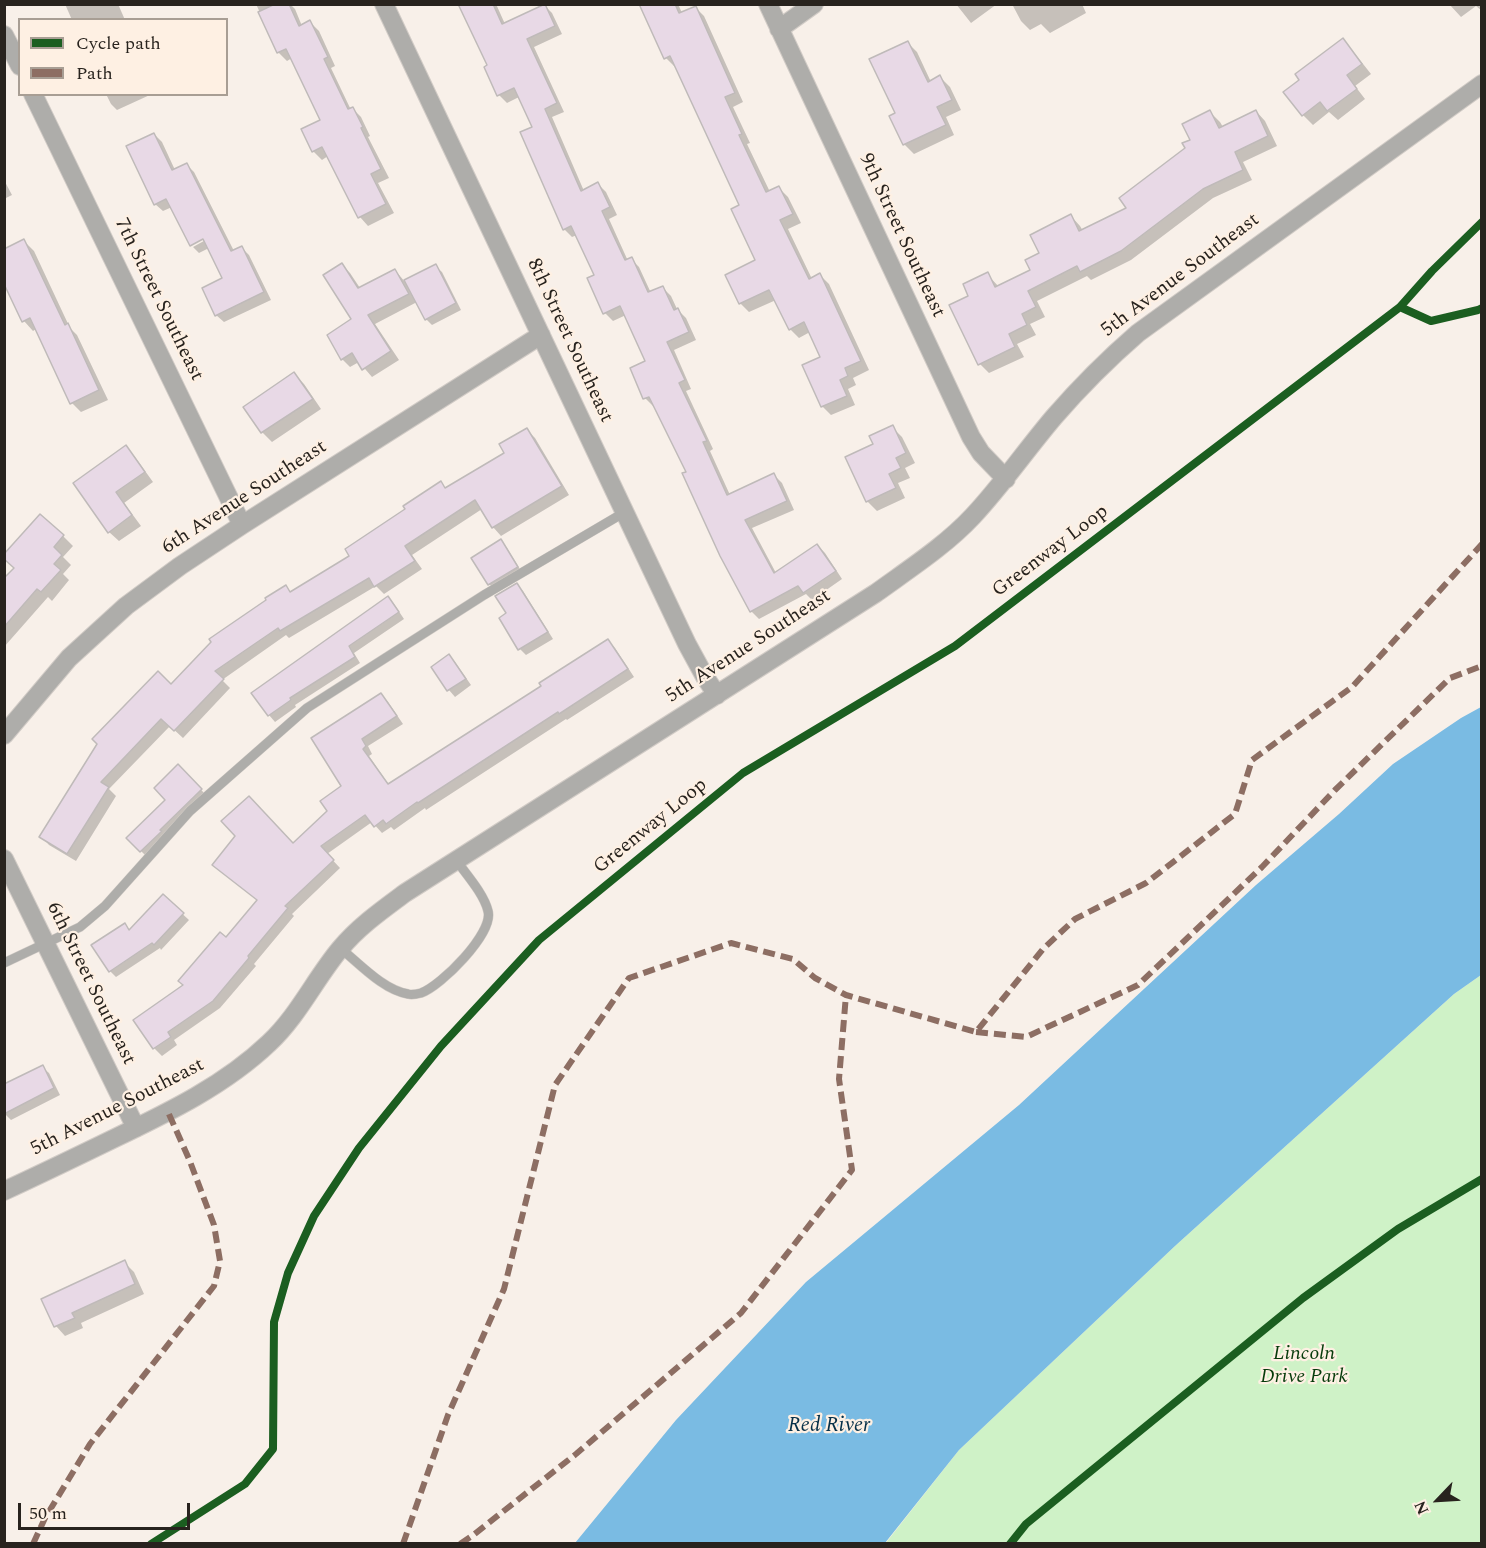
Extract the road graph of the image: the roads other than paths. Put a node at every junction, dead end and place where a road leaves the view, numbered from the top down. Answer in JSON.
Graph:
{"nodes":[{"id":1,"x":384,"y":4,"type":"edge"},
{"id":2,"x":768,"y":4,"type":"edge"},
{"id":3,"x":814,"y":4,"type":"edge"},
{"id":4,"x":779,"y":29,"type":"junction"},
{"id":5,"x":4,"y":35,"type":"edge"},
{"id":6,"x":18,"y":62,"type":"edge"},
{"id":7,"x":1482,"y":84,"type":"edge"},
{"id":8,"x":34,"y":96,"type":"edge"},
{"id":9,"x":541,"y":335,"type":"junction"},
{"id":10,"x":1006,"y":479,"type":"junction"},
{"id":11,"x":625,"y":512,"type":"junction"},
{"id":12,"x":242,"y":525,"type":"junction"},
{"id":13,"x":717,"y":695,"type":"junction"},
{"id":14,"x":4,"y":735,"type":"edge"},
{"id":15,"x":4,"y":859,"type":"edge"},
{"id":16,"x":456,"y":860,"type":"junction"},
{"id":17,"x":46,"y":944,"type":"junction"},
{"id":18,"x":340,"y":948,"type":"junction"},
{"id":19,"x":4,"y":963,"type":"edge"},
{"id":20,"x":136,"y":1128,"type":"junction"},
{"id":21,"x":4,"y":1191,"type":"edge"}],
"edges":[{"from":1,"to":9,"type":"street","name":"8th Street Southeast"},
{"from":2,"to":4,"type":"street","name":"9th Street Southeast"},
{"from":3,"to":4,"type":"street"},
{"from":4,"to":10,"type":"street","name":"9th Street Southeast"},
{"from":5,"to":6,"type":"street"},
{"from":7,"to":10,"type":"street","name":"5th Avenue Southeast"},
{"from":8,"to":12,"type":"street","name":"7th Street Southeast"},
{"from":9,"to":11,"type":"street","name":"8th Street Southeast"},
{"from":9,"to":12,"type":"street","name":"6th Avenue Southeast"},
{"from":10,"to":13,"type":"street","name":"5th Avenue Southeast"},
{"from":11,"to":13,"type":"street","name":"8th Street Southeast"},
{"from":11,"to":17,"type":"lane"},
{"from":12,"to":14,"type":"street","name":"6th Avenue Southeast"},
{"from":13,"to":16,"type":"street","name":"5th Avenue Southeast"},
{"from":15,"to":17,"type":"street","name":"6th Street Southeast"},
{"from":16,"to":18,"type":"street","name":"5th Avenue Southeast"},
{"from":16,"to":18,"type":"lane"},
{"from":17,"to":19,"type":"lane"},
{"from":17,"to":20,"type":"street","name":"6th Street Southeast"},
{"from":18,"to":20,"type":"street","name":"5th Avenue Southeast"},
{"from":20,"to":21,"type":"street","name":"5th Avenue Southeast"}]}
